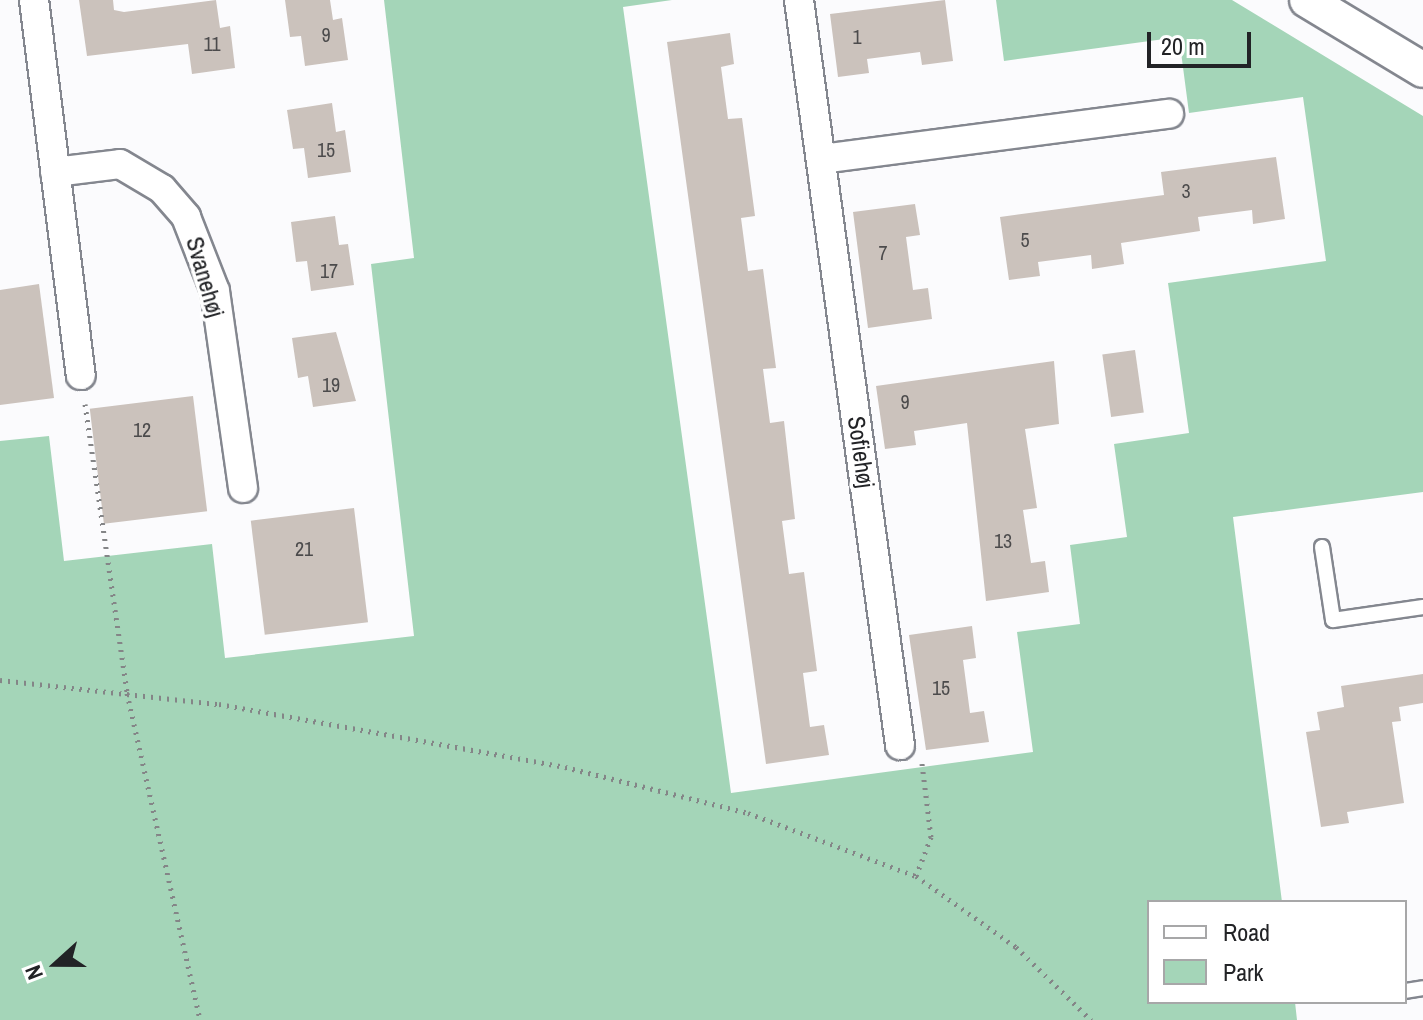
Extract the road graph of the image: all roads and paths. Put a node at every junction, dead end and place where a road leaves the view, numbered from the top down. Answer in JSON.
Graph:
{"nodes":[{"id":1,"x":34,"y":0,"type":"edge"},
{"id":2,"x":799,"y":0,"type":"edge"},
{"id":3,"x":1307,"y":0,"type":"edge"},
{"id":4,"x":1423,"y":70,"type":"edge"},
{"id":5,"x":1169,"y":114,"type":"dead end"},
{"id":6,"x":821,"y":159,"type":"junction"},
{"id":7,"x":55,"y":172,"type":"junction"},
{"id":8,"x":81,"y":375,"type":"joint"},
{"id":9,"x":243,"y":488,"type":"dead end"},
{"id":10,"x":1322,"y":547,"type":"dead end"},
{"id":11,"x":1423,"y":607,"type":"edge"},
{"id":12,"x":0,"y":680,"type":"edge"},
{"id":13,"x":127,"y":693,"type":"junction"},
{"id":14,"x":900,"y":745,"type":"joint"},
{"id":15,"x":916,"y":876,"type":"junction"},
{"id":16,"x":200,"y":1020,"type":"edge"},
{"id":17,"x":1091,"y":1020,"type":"edge"}],
"edges":[{"from":1,"to":7,"type":"street"},
{"from":2,"to":6,"type":"street","name":"Sofiehøj"},
{"from":3,"to":4,"type":"street"},
{"from":5,"to":6,"type":"street"},
{"from":6,"to":14,"type":"street","name":"Sofiehøj"},
{"from":7,"to":8,"type":"street"},
{"from":7,"to":9,"type":"street","name":"Svanehøj"},
{"from":8,"to":13,"type":"path"},
{"from":10,"to":11,"type":"lane"},
{"from":12,"to":13,"type":"path"},
{"from":13,"to":15,"type":"path"},
{"from":13,"to":16,"type":"path"},
{"from":14,"to":15,"type":"path"},
{"from":15,"to":17,"type":"path"}]}
